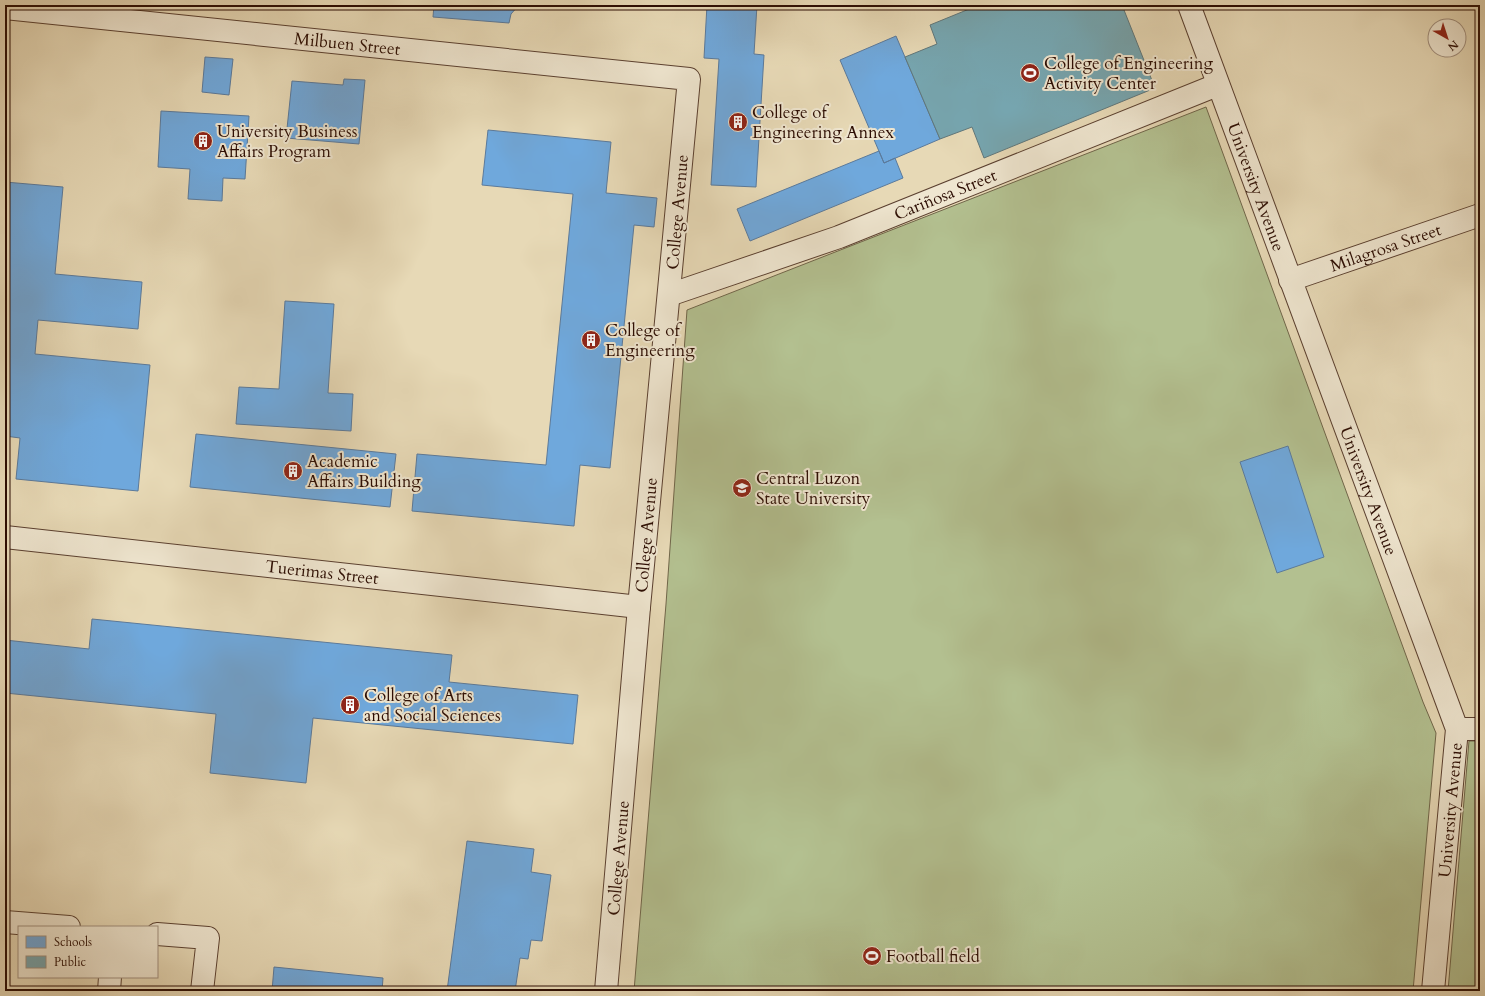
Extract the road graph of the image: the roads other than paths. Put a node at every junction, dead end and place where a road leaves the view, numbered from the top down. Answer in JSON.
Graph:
{"nodes":[{"id":1,"x":1189,"y":5,"type":"edge"},
{"id":2,"x":5,"y":8,"type":"edge"},
{"id":3,"x":689,"y":79,"type":"joint"},
{"id":4,"x":1218,"y":85,"type":"junction"},
{"id":5,"x":1480,"y":215,"type":"edge"},
{"id":6,"x":1290,"y":280,"type":"junction"},
{"id":7,"x":669,"y":295,"type":"junction"},
{"id":8,"x":5,"y":537,"type":"edge"},
{"id":9,"x":640,"y":607,"type":"junction"},
{"id":10,"x":1457,"y":729,"type":"junction"},
{"id":11,"x":1480,"y":729,"type":"edge"},
{"id":12,"x":5,"y":922,"type":"edge"},
{"id":13,"x":56,"y":926,"type":"edge"},
{"id":14,"x":158,"y":934,"type":"edge"},
{"id":15,"x":110,"y":978,"type":"edge"},
{"id":16,"x":109,"y":991,"type":"edge"},
{"id":17,"x":202,"y":991,"type":"edge"},
{"id":18,"x":606,"y":991,"type":"edge"},
{"id":19,"x":1433,"y":991,"type":"edge"}],
"edges":[{"from":1,"to":4,"type":"street","name":"University Avenue"},
{"from":2,"to":3,"type":"street","name":"Milbuen Street"},
{"from":3,"to":7,"type":"street","name":"College Avenue"},
{"from":4,"to":6,"type":"street","name":"University Avenue"},
{"from":4,"to":7,"type":"street","name":"Cariñosa Street"},
{"from":5,"to":6,"type":"street","name":"Milagrosa Street"},
{"from":6,"to":10,"type":"street","name":"University Avenue"},
{"from":7,"to":9,"type":"street","name":"College Avenue"},
{"from":8,"to":9,"type":"street","name":"Tuerimas Street"},
{"from":9,"to":18,"type":"street","name":"College Avenue"},
{"from":10,"to":11,"type":"street"},
{"from":10,"to":19,"type":"street","name":"University Avenue"},
{"from":12,"to":13,"type":"street"},
{"from":14,"to":17,"type":"street"},
{"from":15,"to":16,"type":"street"}]}
